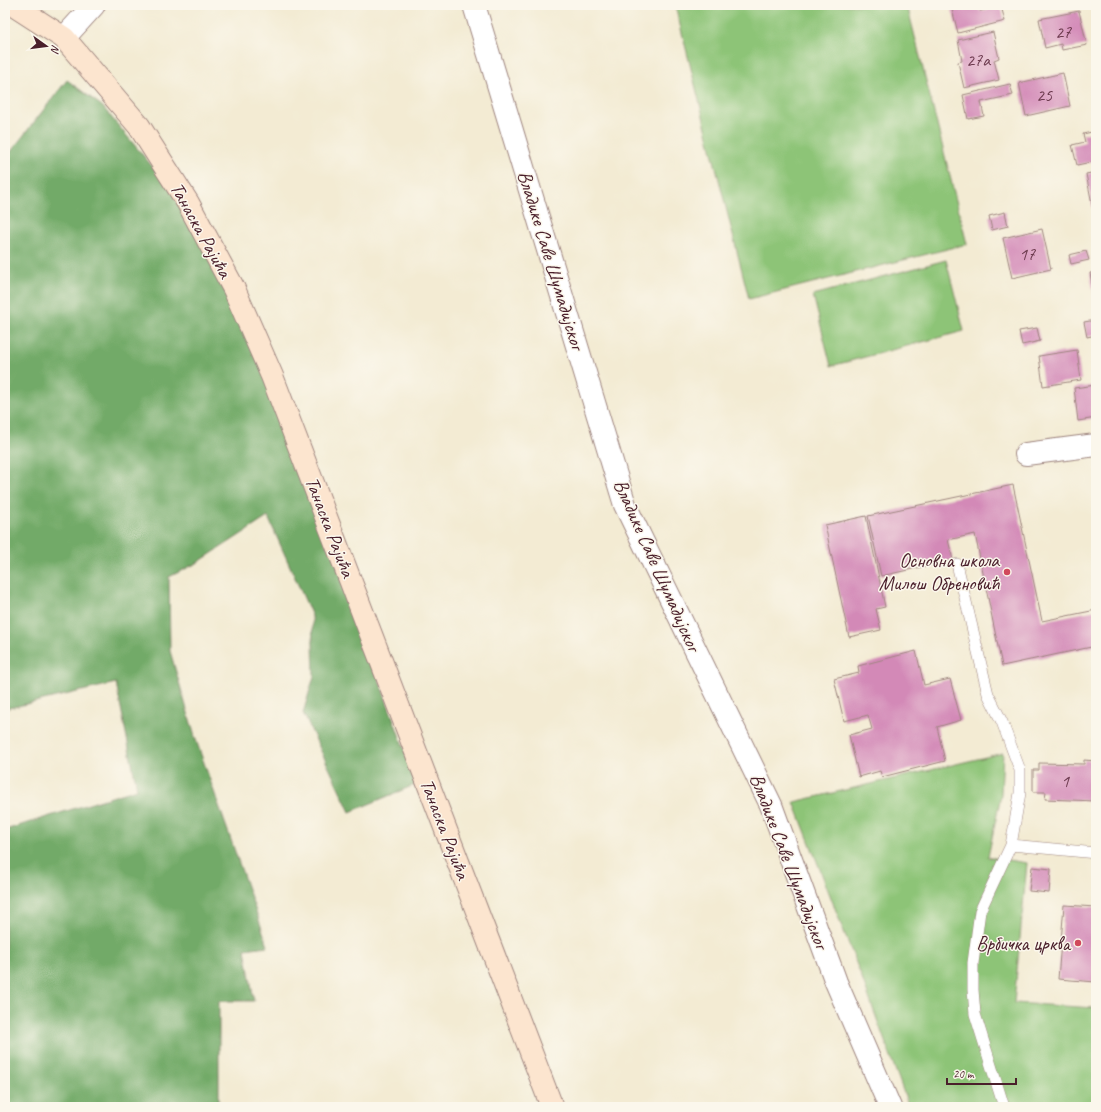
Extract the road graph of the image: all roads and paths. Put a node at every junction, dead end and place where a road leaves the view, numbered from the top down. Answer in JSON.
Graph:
{"nodes":[{"id":1,"x":13,"y":5,"type":"edge"},
{"id":2,"x":94,"y":5,"type":"edge"},
{"id":3,"x":474,"y":5,"type":"edge"},
{"id":4,"x":64,"y":38,"type":"junction"},
{"id":5,"x":1096,"y":445,"type":"edge"},
{"id":6,"x":1026,"y":454,"type":"dead end"},
{"id":7,"x":957,"y":564,"type":"dead end"},
{"id":8,"x":1011,"y":845,"type":"junction"},
{"id":9,"x":1096,"y":853,"type":"edge"},
{"id":10,"x":552,"y":1107,"type":"edge"},
{"id":11,"x":890,"y":1107,"type":"edge"},
{"id":12,"x":1004,"y":1107,"type":"edge"}],
"edges":[{"from":1,"to":4,"type":"street","name":"Танаска Рајића"},
{"from":2,"to":4,"type":"street"},
{"from":3,"to":11,"type":"street","name":"Владике Саве Шумадијског"},
{"from":4,"to":10,"type":"street","name":"Танаска Рајића"},
{"from":5,"to":6,"type":"street"},
{"from":7,"to":8,"type":"lane"},
{"from":8,"to":9,"type":"lane"},
{"from":8,"to":12,"type":"lane"}]}
